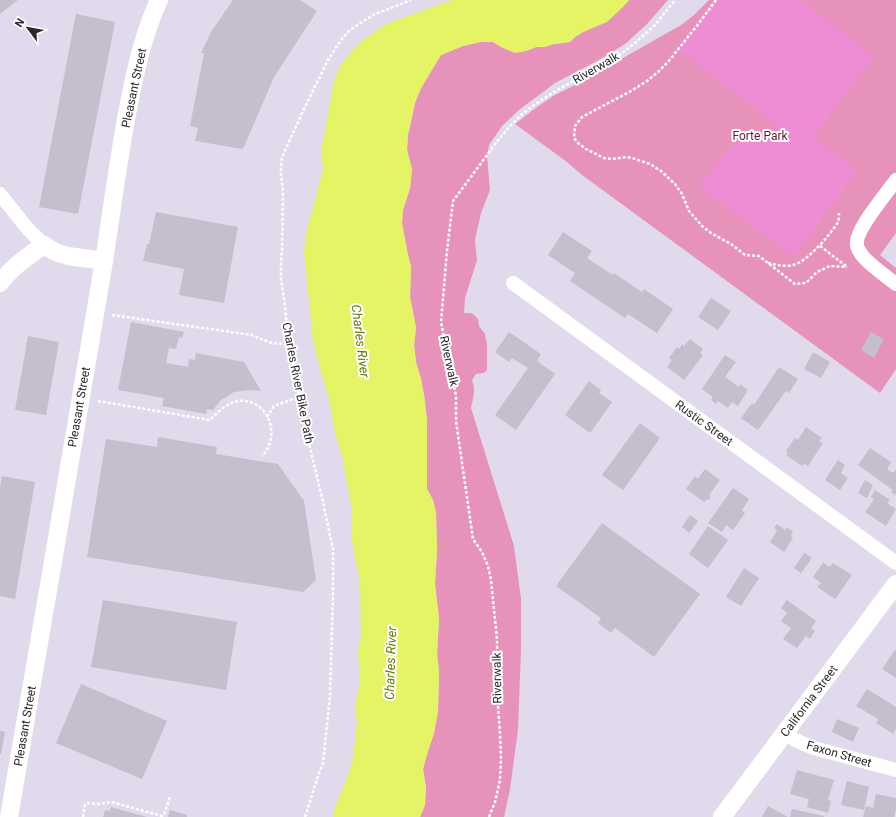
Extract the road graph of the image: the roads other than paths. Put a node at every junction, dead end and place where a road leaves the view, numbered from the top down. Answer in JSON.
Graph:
{"nodes":[{"id":1,"x":159,"y":0,"type":"edge"},
{"id":2,"x":896,"y":180,"type":"edge"},
{"id":3,"x":0,"y":194,"type":"edge"},
{"id":4,"x":44,"y":245,"type":"junction"},
{"id":5,"x":104,"y":261,"type":"junction"},
{"id":6,"x":0,"y":283,"type":"edge"},
{"id":7,"x":513,"y":283,"type":"dead end"},
{"id":8,"x":896,"y":284,"type":"edge"},
{"id":9,"x":896,"y":563,"type":"edge"},
{"id":10,"x":896,"y":584,"type":"edge"},
{"id":11,"x":785,"y":733,"type":"junction"},
{"id":12,"x":896,"y":770,"type":"edge"},
{"id":13,"x":9,"y":817,"type":"edge"},
{"id":14,"x":722,"y":817,"type":"edge"}],
"edges":[{"from":1,"to":5,"type":"street","name":"Pleasant Street"},
{"from":2,"to":8,"type":"street"},
{"from":3,"to":4,"type":"street"},
{"from":4,"to":5,"type":"street"},
{"from":4,"to":6,"type":"street"},
{"from":5,"to":13,"type":"street","name":"Pleasant Street"},
{"from":7,"to":9,"type":"street","name":"Rustic Street"},
{"from":10,"to":11,"type":"street","name":"California Street"},
{"from":11,"to":12,"type":"street","name":"Faxon Street"},
{"from":11,"to":14,"type":"street","name":"California Street"}]}
